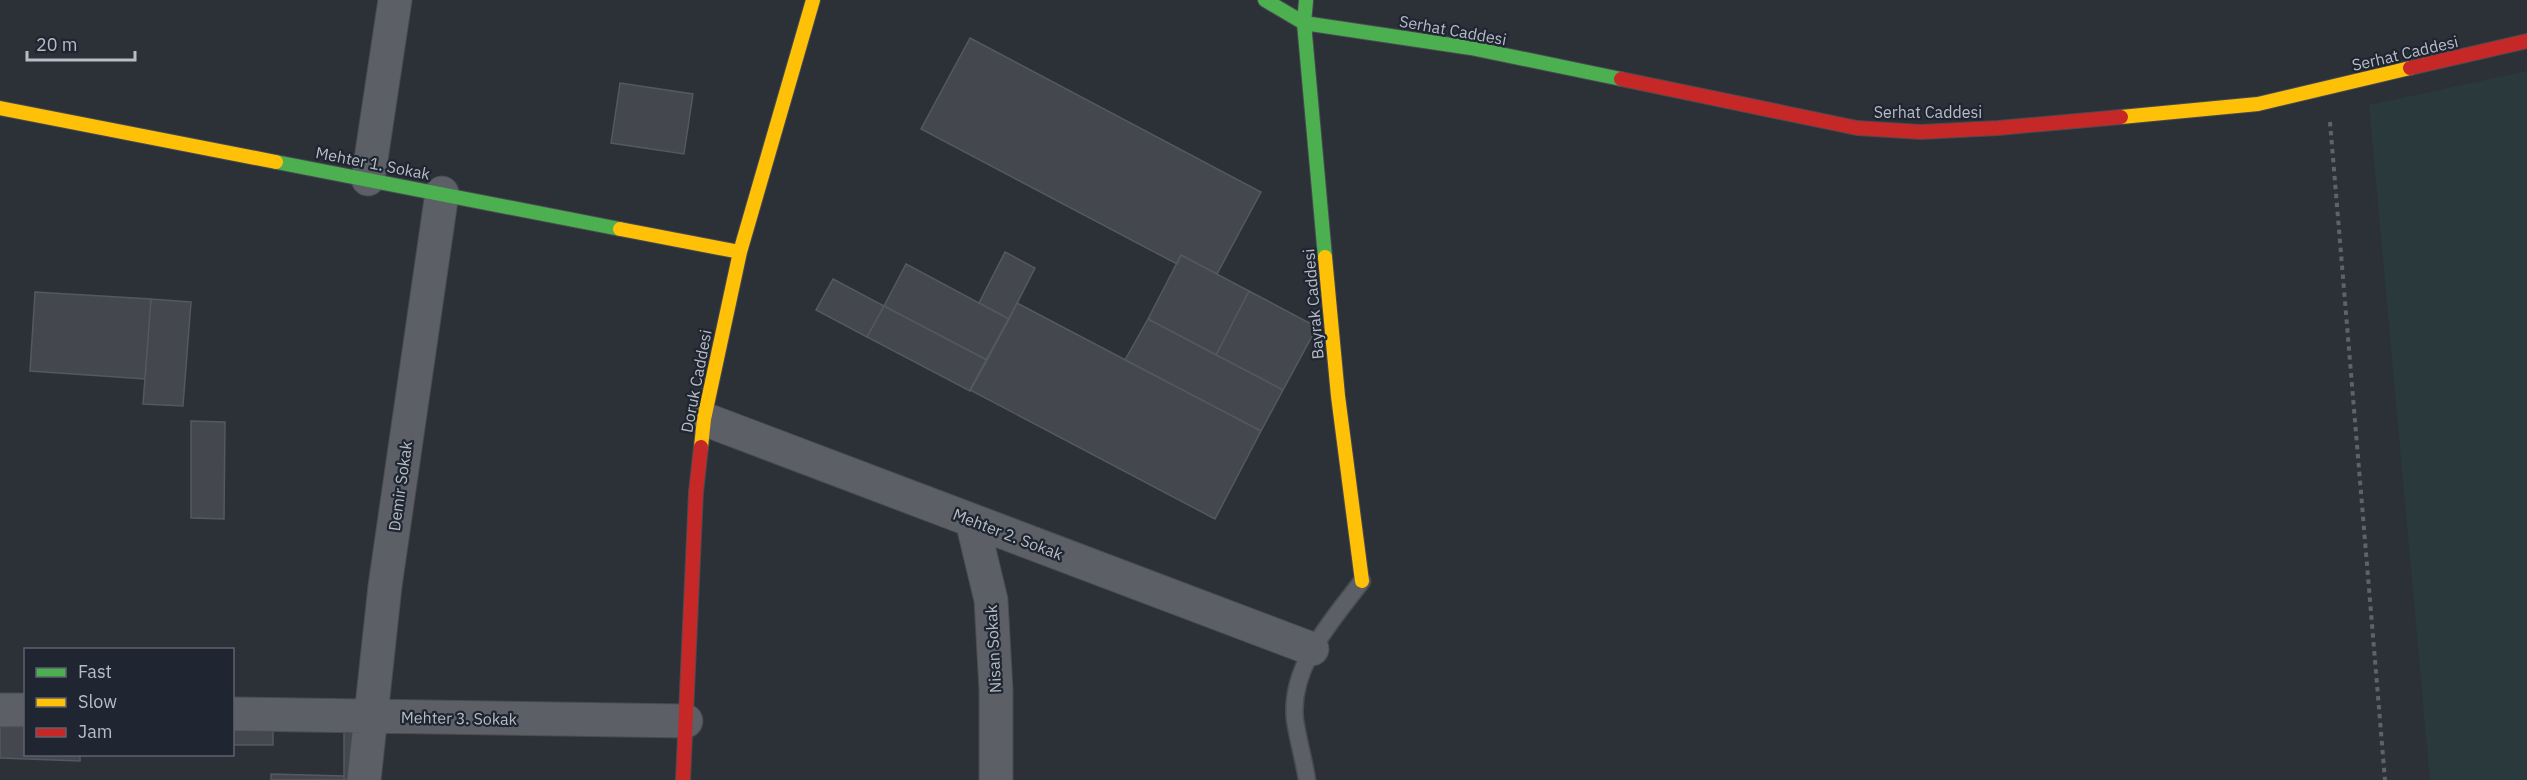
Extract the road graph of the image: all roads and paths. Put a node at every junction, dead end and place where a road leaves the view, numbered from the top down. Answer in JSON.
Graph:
{"nodes":[{"id":1,"x":395,"y":0,"type":"edge"},
{"id":2,"x":813,"y":0,"type":"edge"},
{"id":3,"x":1265,"y":0,"type":"edge"},
{"id":4,"x":1306,"y":0,"type":"edge"},
{"id":5,"x":1304,"y":23,"type":"junction"},
{"id":6,"x":2527,"y":40,"type":"edge"},
{"id":7,"x":2328,"y":88,"type":"junction"},
{"id":8,"x":0,"y":108,"type":"edge"},
{"id":9,"x":368,"y":179,"type":"junction"},
{"id":10,"x":442,"y":193,"type":"junction"},
{"id":11,"x":740,"y":252,"type":"junction"},
{"id":12,"x":704,"y":418,"type":"junction"},
{"id":13,"x":972,"y":520,"type":"junction"},
{"id":14,"x":1362,"y":581,"type":"joint"},
{"id":15,"x":1311,"y":650,"type":"junction"},
{"id":16,"x":0,"y":710,"type":"edge"},
{"id":17,"x":24,"y":710,"type":"edge"},
{"id":18,"x":234,"y":714,"type":"edge"},
{"id":19,"x":370,"y":717,"type":"junction"},
{"id":20,"x":686,"y":721,"type":"junction"},
{"id":21,"x":364,"y":780,"type":"edge"},
{"id":22,"x":683,"y":780,"type":"edge"},
{"id":23,"x":996,"y":780,"type":"edge"},
{"id":24,"x":1307,"y":780,"type":"edge"},
{"id":25,"x":2385,"y":780,"type":"edge"}],
"edges":[{"from":1,"to":9,"type":"street"},
{"from":2,"to":11,"type":"street","name":"Doruk Caddesi"},
{"from":3,"to":5,"type":"street","name":"Serhat Caddesi"},
{"from":4,"to":5,"type":"street","name":"Bayrak Caddesi"},
{"from":5,"to":7,"type":"street","name":"Serhat Caddesi"},
{"from":5,"to":14,"type":"street","name":"Bayrak Caddesi"},
{"from":6,"to":7,"type":"street","name":"Serhat Caddesi"},
{"from":7,"to":25,"type":"path"},
{"from":8,"to":9,"type":"street","name":"Mehter 1. Sokak"},
{"from":9,"to":10,"type":"street","name":"Mehter 1. Sokak"},
{"from":10,"to":11,"type":"street","name":"Mehter 1. Sokak"},
{"from":10,"to":19,"type":"street","name":"Demir Sokak"},
{"from":11,"to":12,"type":"street","name":"Doruk Caddesi"},
{"from":12,"to":13,"type":"street","name":"Mehter 2. Sokak"},
{"from":12,"to":20,"type":"street","name":"Doruk Caddesi"},
{"from":13,"to":15,"type":"street","name":"Mehter 2. Sokak"},
{"from":13,"to":23,"type":"street","name":"Nisan Sokak"},
{"from":14,"to":15,"type":"lane"},
{"from":15,"to":24,"type":"lane"},
{"from":16,"to":17,"type":"street"},
{"from":18,"to":19,"type":"street","name":"Mehter 3. Sokak"},
{"from":19,"to":20,"type":"street","name":"Mehter 3. Sokak"},
{"from":19,"to":21,"type":"street","name":"Demir Sokak"},
{"from":20,"to":22,"type":"street","name":"Doruk Caddesi"}]}
